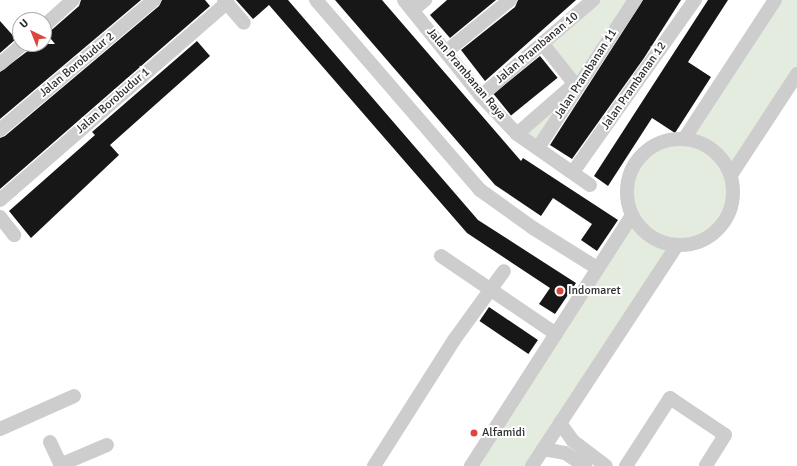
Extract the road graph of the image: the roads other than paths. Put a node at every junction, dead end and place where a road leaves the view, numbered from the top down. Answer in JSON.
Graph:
{"nodes":[{"id":1,"x":73,"y":0,"type":"edge"},
{"id":2,"x":154,"y":0,"type":"edge"},
{"id":3,"x":316,"y":0,"type":"edge"},
{"id":4,"x":425,"y":0,"type":"edge"},
{"id":5,"x":510,"y":0,"type":"edge"},
{"id":6,"x":593,"y":0,"type":"edge"},
{"id":7,"x":635,"y":0,"type":"edge"},
{"id":8,"x":695,"y":0,"type":"edge"},
{"id":9,"x":776,"y":0,"type":"edge"},
{"id":10,"x":226,"y":1,"type":"edge"},
{"id":11,"x":409,"y":5,"type":"edge"},
{"id":12,"x":52,"y":19,"type":"edge"},
{"id":13,"x":244,"y":23,"type":"dead end"},
{"id":14,"x":542,"y":43,"type":"junction"},
{"id":15,"x":447,"y":51,"type":"junction"},
{"id":16,"x":14,"y":52,"type":"edge"},
{"id":17,"x":0,"y":64,"type":"edge"},
{"id":18,"x":797,"y":74,"type":"edge"},
{"id":19,"x":576,"y":86,"type":"junction"},
{"id":20,"x":481,"y":96,"type":"junction"},
{"id":21,"x":0,"y":130,"type":"edge"},
{"id":22,"x":517,"y":134,"type":"junction"},
{"id":23,"x":684,"y":139,"type":"junction"},
{"id":24,"x":538,"y":148,"type":"junction"},
{"id":25,"x":573,"y":172,"type":"junction"},
{"id":26,"x":731,"y":175,"type":"junction"},
{"id":27,"x":590,"y":185,"type":"dead end"},
{"id":28,"x":0,"y":200,"type":"edge"},
{"id":29,"x":632,"y":215,"type":"junction"},
{"id":30,"x":0,"y":217,"type":"edge"},
{"id":31,"x":14,"y":235,"type":"dead end"},
{"id":32,"x":677,"y":245,"type":"junction"},
{"id":33,"x":441,"y":256,"type":"dead end"},
{"id":34,"x":597,"y":268,"type":"junction"},
{"id":35,"x":504,"y":271,"type":"dead end"},
{"id":36,"x":490,"y":289,"type":"junction"},
{"id":37,"x":556,"y":334,"type":"junction"},
{"id":38,"x":74,"y":396,"type":"dead end"},
{"id":39,"x":560,"y":423,"type":"junction"},
{"id":40,"x":0,"y":429,"type":"edge"},
{"id":41,"x":573,"y":441,"type":"junction"},
{"id":42,"x":50,"y":442,"type":"dead end"},
{"id":43,"x":106,"y":445,"type":"dead end"},
{"id":44,"x":543,"y":449,"type":"junction"},
{"id":45,"x":565,"y":453,"type":"junction"},
{"id":46,"x":60,"y":465,"type":"edge"},
{"id":47,"x":374,"y":466,"type":"edge"},
{"id":48,"x":471,"y":466,"type":"edge"},
{"id":49,"x":532,"y":466,"type":"edge"},
{"id":50,"x":584,"y":466,"type":"edge"},
{"id":51,"x":606,"y":466,"type":"edge"},
{"id":52,"x":626,"y":466,"type":"edge"},
{"id":53,"x":706,"y":466,"type":"edge"}],
"edges":[{"from":1,"to":12,"type":"street"},
{"from":2,"to":21,"type":"street","name":"Jalan Borobudur 2"},
{"from":3,"to":34,"type":"street"},
{"from":4,"to":11,"type":"street"},
{"from":5,"to":15,"type":"street"},
{"from":6,"to":14,"type":"street","name":"Jalan Prambanan 10"},
{"from":7,"to":19,"type":"street","name":"Jalan Prambanan 11"},
{"from":8,"to":25,"type":"street","name":"Jalan Prambanan 12"},
{"from":9,"to":23,"type":"street"},
{"from":10,"to":13,"type":"street"},
{"from":10,"to":28,"type":"street","name":"Jalan Borobudur 1"},
{"from":11,"to":15,"type":"street","name":"Jalan Prambanan Raya"},
{"from":14,"to":19,"type":"street"},
{"from":14,"to":20,"type":"street","name":"Jalan Prambanan 10"},
{"from":15,"to":20,"type":"street","name":"Jalan Prambanan Raya"},
{"from":16,"to":17,"type":"street"},
{"from":18,"to":26,"type":"street"},
{"from":19,"to":22,"type":"street"},
{"from":19,"to":24,"type":"street","name":"Jalan Prambanan 11"},
{"from":20,"to":22,"type":"street","name":"Jalan Prambanan Raya"},
{"from":22,"to":24,"type":"street","name":"Jalan Prambanan Raya"},
{"from":23,"to":26,"type":"street"},
{"from":23,"to":29,"type":"street"},
{"from":24,"to":25,"type":"street","name":"Jalan Prambanan Raya"},
{"from":25,"to":27,"type":"street","name":"Jalan Prambanan Raya"},
{"from":26,"to":32,"type":"street"},
{"from":29,"to":32,"type":"street"},
{"from":29,"to":34,"type":"street"},
{"from":30,"to":31,"type":"street"},
{"from":32,"to":39,"type":"street"},
{"from":33,"to":36,"type":"street"},
{"from":34,"to":37,"type":"street"},
{"from":35,"to":36,"type":"street"},
{"from":36,"to":37,"type":"street"},
{"from":36,"to":47,"type":"street"},
{"from":37,"to":48,"type":"street"},
{"from":38,"to":40,"type":"street"},
{"from":39,"to":41,"type":"street"},
{"from":39,"to":44,"type":"street"},
{"from":41,"to":45,"type":"street"},
{"from":41,"to":51,"type":"street"},
{"from":42,"to":46,"type":"street"},
{"from":43,"to":46,"type":"street"},
{"from":44,"to":45,"type":"street"},
{"from":44,"to":49,"type":"street"},
{"from":45,"to":50,"type":"street"},
{"from":52,"to":53,"type":"street"}]}
